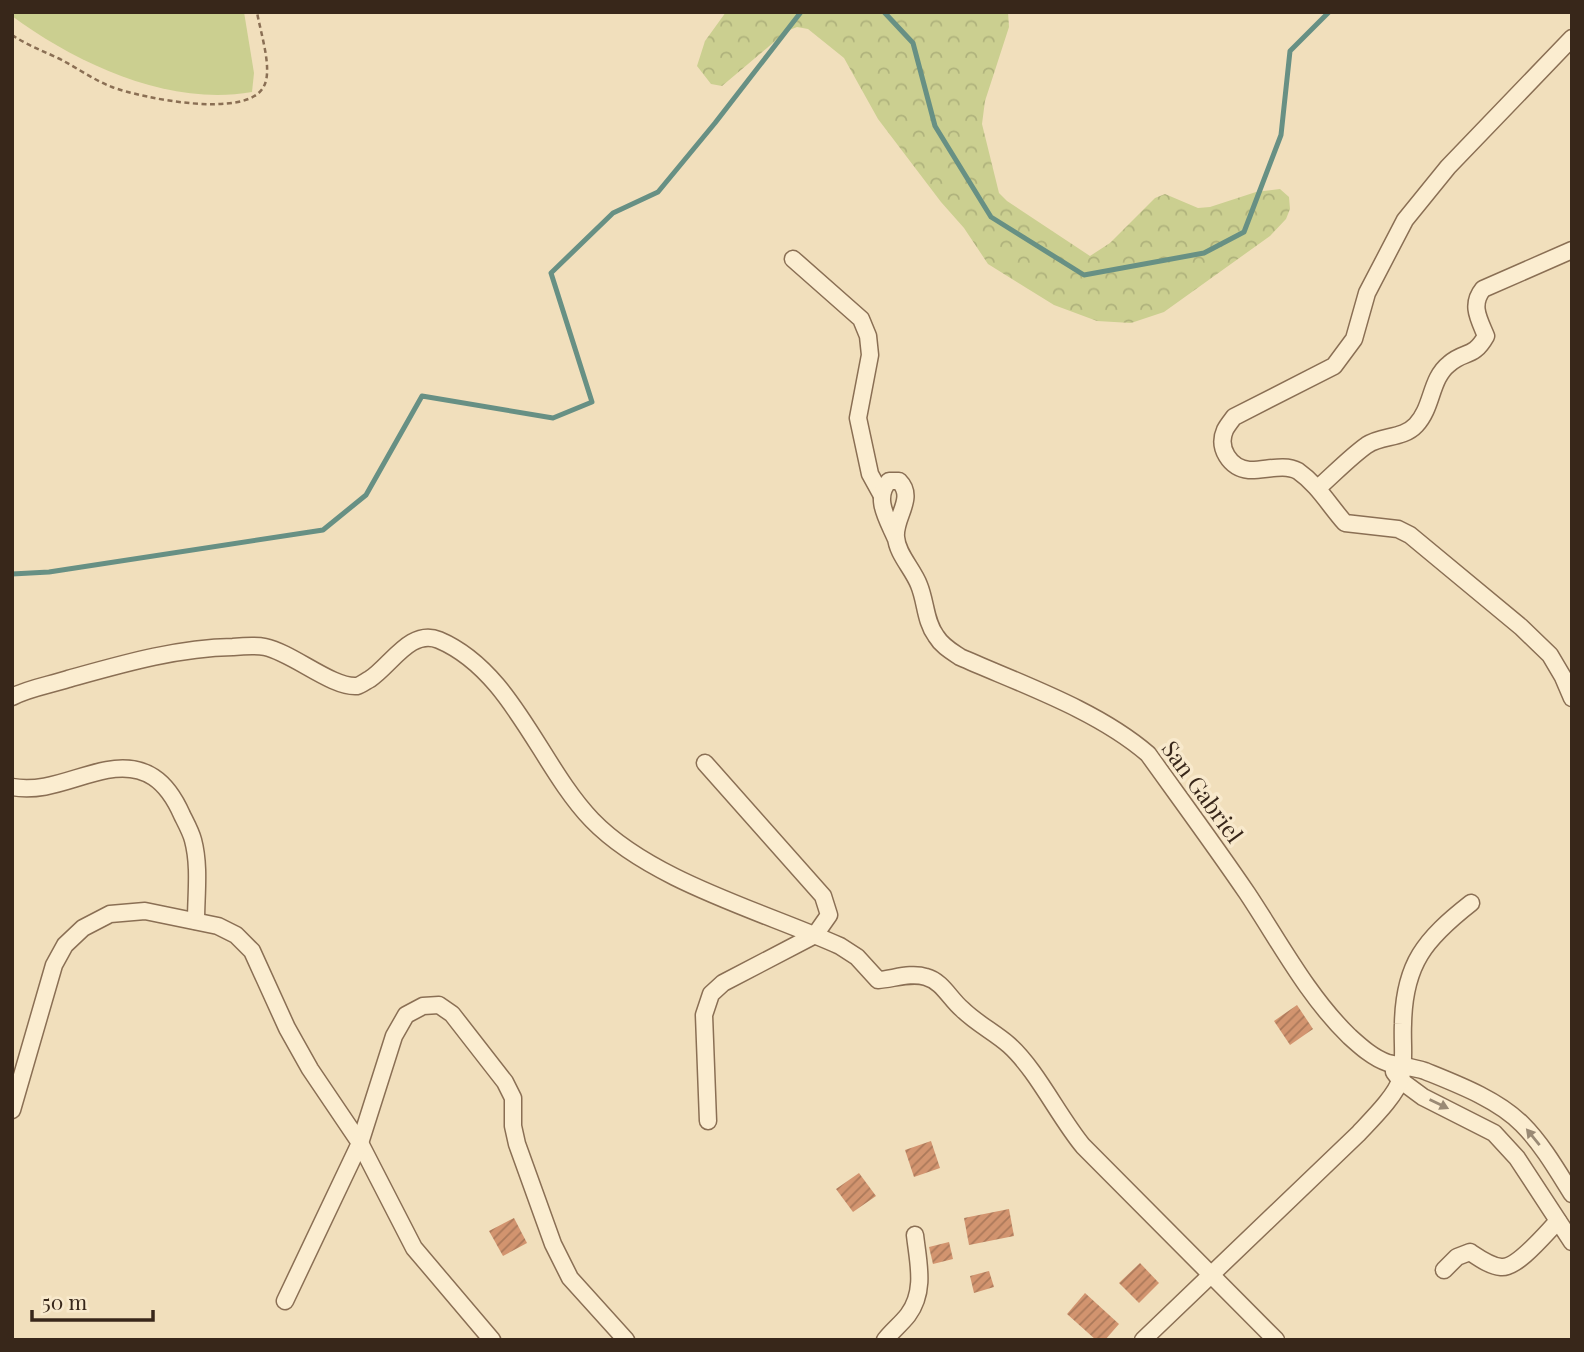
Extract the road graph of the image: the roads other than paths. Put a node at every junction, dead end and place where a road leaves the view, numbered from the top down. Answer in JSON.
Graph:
{"nodes":[{"id":1,"x":1572,"y":38,"type":"edge"},
{"id":2,"x":1572,"y":250,"type":"edge"},
{"id":3,"x":793,"y":259,"type":"dead end"},
{"id":4,"x":1318,"y":488,"type":"junction"},
{"id":5,"x":881,"y":494,"type":"junction"},
{"id":6,"x":896,"y":539,"type":"junction"},
{"id":7,"x":12,"y":697,"type":"edge"},
{"id":8,"x":1572,"y":698,"type":"edge"},
{"id":9,"x":705,"y":763,"type":"dead end"},
{"id":10,"x":12,"y":786,"type":"edge"},
{"id":11,"x":1471,"y":903,"type":"dead end"},
{"id":12,"x":196,"y":921,"type":"junction"},
{"id":13,"x":815,"y":935,"type":"junction"},
{"id":14,"x":1396,"y":1069,"type":"junction"},
{"id":15,"x":12,"y":1110,"type":"edge"},
{"id":16,"x":708,"y":1121,"type":"dead end"},
{"id":17,"x":360,"y":1143,"type":"junction"},
{"id":18,"x":1572,"y":1194,"type":"edge"},
{"id":19,"x":1558,"y":1221,"type":"junction"},
{"id":20,"x":915,"y":1235,"type":"dead end"},
{"id":21,"x":1572,"y":1242,"type":"edge"},
{"id":22,"x":1444,"y":1269,"type":"dead end"},
{"id":23,"x":1210,"y":1274,"type":"junction"},
{"id":24,"x":285,"y":1301,"type":"dead end"},
{"id":25,"x":492,"y":1340,"type":"edge"},
{"id":26,"x":626,"y":1340,"type":"edge"},
{"id":27,"x":885,"y":1340,"type":"edge"},
{"id":28,"x":1143,"y":1340,"type":"edge"},
{"id":29,"x":1276,"y":1340,"type":"edge"}],
"edges":[{"from":1,"to":4,"type":"street"},
{"from":2,"to":4,"type":"street"},
{"from":3,"to":5,"type":"street","name":"San Gabriel"},
{"from":4,"to":8,"type":"street"},
{"from":5,"to":6,"type":"street","name":"San Gabriel"},
{"from":5,"to":6,"type":"street"},
{"from":6,"to":14,"type":"street","name":"San Gabriel"},
{"from":7,"to":13,"type":"street"},
{"from":9,"to":13,"type":"street"},
{"from":10,"to":12,"type":"street"},
{"from":11,"to":14,"type":"street"},
{"from":12,"to":15,"type":"street"},
{"from":12,"to":17,"type":"street"},
{"from":13,"to":16,"type":"street"},
{"from":13,"to":23,"type":"street"},
{"from":18,"to":14,"type":"street","one_way":true},
{"from":14,"to":19,"type":"street","name":"San Gabriel","one_way":true},
{"from":14,"to":23,"type":"street"},
{"from":17,"to":24,"type":"street"},
{"from":17,"to":25,"type":"street"},
{"from":17,"to":26,"type":"street"},
{"from":19,"to":21,"type":"street","name":"San Gabriel"},
{"from":19,"to":22,"type":"street"},
{"from":20,"to":27,"type":"street"},
{"from":23,"to":28,"type":"street"},
{"from":23,"to":29,"type":"street"}]}
